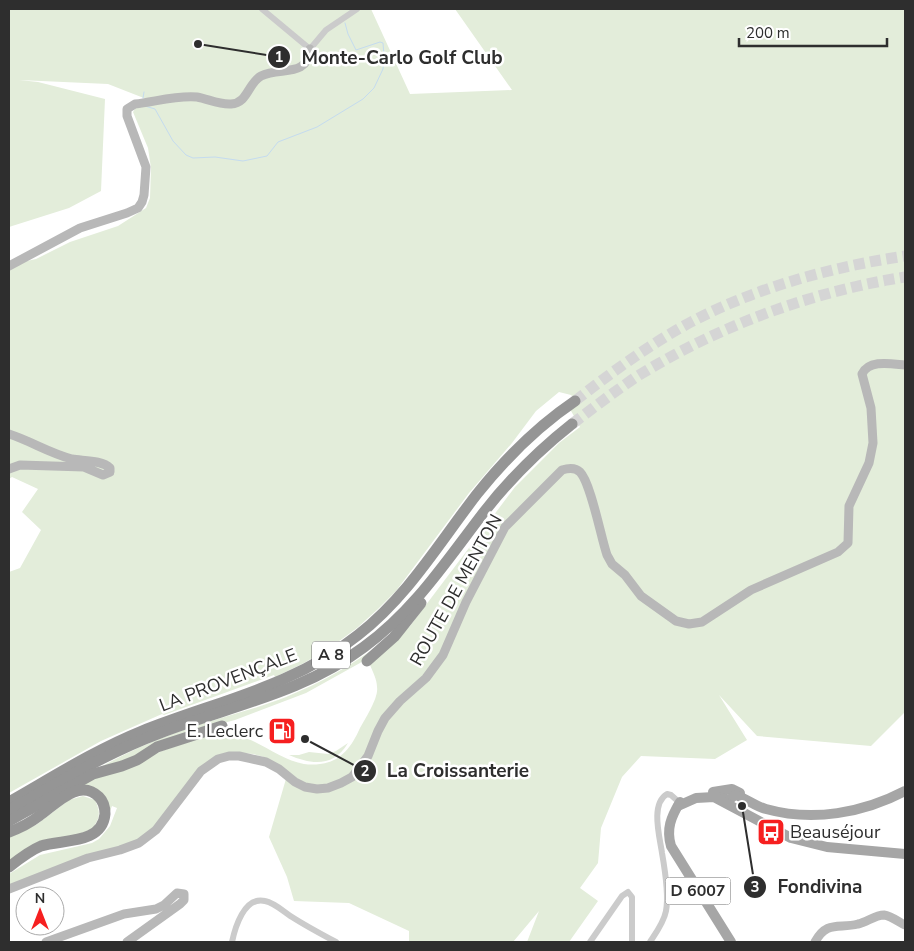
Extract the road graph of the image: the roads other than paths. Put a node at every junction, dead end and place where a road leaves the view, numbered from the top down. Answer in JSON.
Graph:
{"nodes":[{"id":1,"x":262,"y":9,"type":"edge"},
{"id":2,"x":357,"y":9,"type":"edge"},
{"id":3,"x":310,"y":49,"type":"junction"},
{"id":4,"x":9,"y":266,"type":"edge"},
{"id":5,"x":905,"y":365,"type":"edge"},
{"id":6,"x":575,"y":400,"type":"tunnel mouth"},
{"id":7,"x":572,"y":424,"type":"tunnel mouth"},
{"id":8,"x":9,"y":434,"type":"edge"},
{"id":9,"x":9,"y":468,"type":"edge"},
{"id":10,"x":461,"y":544,"type":"junction"},
{"id":11,"x":367,"y":661,"type":"dead end"},
{"id":12,"x":222,"y":726,"type":"dead end"},
{"id":13,"x":905,"y":791,"type":"edge"},
{"id":14,"x":726,"y":797,"type":"junction"},
{"id":15,"x":9,"y":802,"type":"edge"},
{"id":16,"x":680,"y":805,"type":"junction"},
{"id":17,"x":9,"y":810,"type":"edge"},
{"id":18,"x":9,"y":821,"type":"edge"},
{"id":19,"x":9,"y":832,"type":"edge"},
{"id":20,"x":905,"y":854,"type":"edge"},
{"id":21,"x":9,"y":867,"type":"edge"},
{"id":22,"x":9,"y":889,"type":"edge"},
{"id":23,"x":905,"y":925,"type":"edge"},
{"id":24,"x":46,"y":942,"type":"edge"},
{"id":25,"x":127,"y":942,"type":"edge"},
{"id":26,"x":232,"y":942,"type":"edge"},
{"id":27,"x":336,"y":942,"type":"edge"},
{"id":28,"x":590,"y":942,"type":"edge"},
{"id":29,"x":632,"y":942,"type":"edge"},
{"id":30,"x":650,"y":942,"type":"edge"},
{"id":31,"x":731,"y":942,"type":"edge"},
{"id":32,"x":814,"y":942,"type":"edge"}],
"edges":[{"from":1,"to":3,"type":"street"},
{"from":2,"to":3,"type":"street"},
{"from":3,"to":4,"type":"main road"},
{"from":5,"to":22,"type":"main road","name":"ROUTE DE MENTON"},
{"from":6,"to":15,"type":"highway","name":"LA PROVENÇALE","number":"A 8"},
{"from":7,"to":10,"type":"highway","name":"LA PROVENÇALE","number":"A 8"},
{"from":8,"to":9,"type":"main road"},
{"from":10,"to":11,"type":"highway"},
{"from":10,"to":17,"type":"highway","name":"LA PROVENÇALE","number":"A 8"},
{"from":12,"to":18,"type":"highway"},
{"from":13,"to":14,"type":"main road"},
{"from":14,"to":16,"type":"main road"},
{"from":14,"to":16,"type":"main road"},
{"from":14,"to":20,"type":"main road"},
{"from":16,"to":30,"type":"street"},
{"from":16,"to":31,"type":"main road","number":"D 6007"},
{"from":19,"to":21,"type":"highway"},
{"from":23,"to":32,"type":"main road"},
{"from":24,"to":25,"type":"main road"},
{"from":26,"to":27,"type":"street"},
{"from":28,"to":29,"type":"street"}]}
